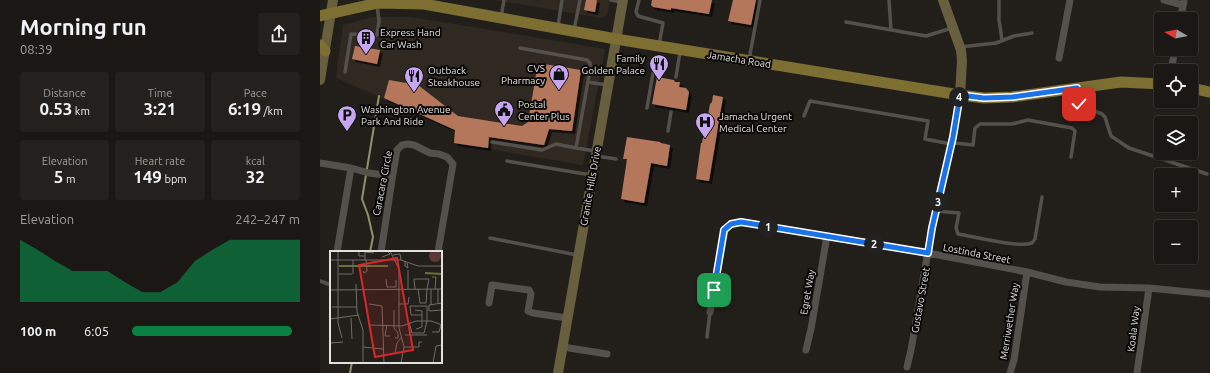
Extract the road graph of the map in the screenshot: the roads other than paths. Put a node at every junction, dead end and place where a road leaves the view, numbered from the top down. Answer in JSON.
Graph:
{"nodes":[{"id":1,"x":334,"y":0,"type":"edge"},
{"id":2,"x":504,"y":0,"type":"edge"},
{"id":3,"x":562,"y":0,"type":"edge"},
{"id":4,"x":580,"y":0,"type":"edge"},
{"id":5,"x":611,"y":0,"type":"edge"},
{"id":6,"x":639,"y":0,"type":"edge"},
{"id":7,"x":760,"y":0,"type":"edge"},
{"id":8,"x":889,"y":0,"type":"edge"},
{"id":9,"x":943,"y":0,"type":"edge"},
{"id":10,"x":999,"y":0,"type":"edge"},
{"id":11,"x":1070,"y":0,"type":"edge"},
{"id":12,"x":1164,"y":0,"type":"edge"},
{"id":13,"x":623,"y":1,"type":"edge"},
{"id":14,"x":383,"y":2,"type":"edge"},
{"id":15,"x":1184,"y":2,"type":"edge"},
{"id":16,"x":438,"y":3,"type":"edge"},
{"id":17,"x":1182,"y":12,"type":"edge"},
{"id":18,"x":325,"y":15,"type":"edge"},
{"id":19,"x":501,"y":18,"type":"junction"},
{"id":20,"x":846,"y":22,"type":"dead end"},
{"id":21,"x":557,"y":28,"type":"junction"},
{"id":22,"x":953,"y":28,"type":"junction"},
{"id":23,"x":378,"y":29,"type":"junction"},
{"id":24,"x":891,"y":30,"type":"junction"},
{"id":25,"x":574,"y":31,"type":"junction"},
{"id":26,"x":395,"y":32,"type":"dead end"},
{"id":27,"x":1032,"y":34,"type":"dead end"},
{"id":28,"x":616,"y":39,"type":"junction"},
{"id":29,"x":1002,"y":40,"type":"junction"},
{"id":30,"x":659,"y":46,"type":"junction"},
{"id":31,"x":959,"y":47,"type":"junction"},
{"id":32,"x":322,"y":48,"type":"edge"},
{"id":33,"x":520,"y":48,"type":"dead end"},
{"id":34,"x":681,"y":50,"type":"junction"},
{"id":35,"x":1059,"y":58,"type":"dead end"},
{"id":36,"x":749,"y":61,"type":"junction"},
{"id":37,"x":345,"y":72,"type":"dead end"},
{"id":38,"x":653,"y":73,"type":"dead end"},
{"id":39,"x":676,"y":77,"type":"dead end"},
{"id":40,"x":320,"y":80,"type":"edge"},
{"id":41,"x":588,"y":82,"type":"junction"},
{"id":42,"x":1154,"y":84,"type":"edge"},
{"id":43,"x":608,"y":85,"type":"junction"},
{"id":44,"x":1077,"y":88,"type":"junction"},
{"id":45,"x":1198,"y":89,"type":"edge"},
{"id":46,"x":1210,"y":92,"type":"edge"},
{"id":47,"x":960,"y":95,"type":"junction"},
{"id":48,"x":647,"y":108,"type":"dead end"},
{"id":49,"x":672,"y":112,"type":"dead end"},
{"id":50,"x":804,"y":116,"type":"dead end"},
{"id":51,"x":668,"y":131,"type":"dead end"},
{"id":52,"x":492,"y":142,"type":"dead end"},
{"id":53,"x":951,"y":144,"type":"junction"},
{"id":54,"x":576,"y":148,"type":"junction"},
{"id":55,"x":596,"y":154,"type":"junction"},
{"id":56,"x":1071,"y":157,"type":"dead end"},
{"id":57,"x":616,"y":159,"type":"dead end"},
{"id":58,"x":507,"y":162,"type":"dead end"},
{"id":59,"x":320,"y":163,"type":"edge"},
{"id":60,"x":351,"y":168,"type":"junction"},
{"id":61,"x":1207,"y":174,"type":"dead end"},
{"id":62,"x":592,"y":175,"type":"junction"},
{"id":63,"x":392,"y":176,"type":"junction"},
{"id":64,"x":1042,"y":197,"type":"dead end"},
{"id":65,"x":936,"y":211,"type":"junction"},
{"id":66,"x":827,"y":236,"type":"junction"},
{"id":67,"x":490,"y":238,"type":"dead end"},
{"id":68,"x":337,"y":251,"type":"edge"},
{"id":69,"x":380,"y":251,"type":"edge"},
{"id":70,"x":438,"y":251,"type":"edge"},
{"id":71,"x":928,"y":253,"type":"junction"},
{"id":72,"x":578,"y":255,"type":"junction"},
{"id":73,"x":1027,"y":272,"type":"junction"},
{"id":74,"x":320,"y":281,"type":"edge"},
{"id":75,"x":330,"y":285,"type":"edge"},
{"id":76,"x":1148,"y":288,"type":"junction"},
{"id":77,"x":1210,"y":294,"type":"edge"},
{"id":78,"x":489,"y":303,"type":"dead end"},
{"id":79,"x":710,"y":312,"type":"joint"},
{"id":80,"x":567,"y":318,"type":"junction"},
{"id":81,"x":707,"y":337,"type":"dead end"},
{"id":82,"x":563,"y":347,"type":"junction"},
{"id":83,"x":806,"y":350,"type":"dead end"},
{"id":84,"x":606,"y":354,"type":"dead end"},
{"id":85,"x":907,"y":367,"type":"dead end"},
{"id":86,"x":558,"y":373,"type":"edge"},
{"id":87,"x":1010,"y":373,"type":"edge"},
{"id":88,"x":1138,"y":373,"type":"edge"}],
"edges":[{"from":1,"to":18,"type":"street"},
{"from":2,"to":19,"type":"lane"},
{"from":3,"to":21,"type":"lane"},
{"from":4,"to":25,"type":"lane"},
{"from":5,"to":13,"type":"lane"},
{"from":6,"to":30,"type":"lane"},
{"from":7,"to":36,"type":"lane"},
{"from":8,"to":24,"type":"lane"},
{"from":9,"to":22,"type":"street","name":"Gustavo Street"},
{"from":10,"to":29,"type":"lane"},
{"from":11,"to":35,"type":"street"},
{"from":12,"to":15,"type":"street"},
{"from":13,"to":28,"type":"street","name":"Granite Hills Drive"},
{"from":14,"to":16,"type":"main road","name":"Jamacha Road"},
{"from":14,"to":18,"type":"main road","name":"Jamacha Road"},
{"from":14,"to":23,"type":"lane"},
{"from":15,"to":17,"type":"street"},
{"from":16,"to":19,"type":"main road","name":"Jamacha Road"},
{"from":18,"to":32,"type":"street"},
{"from":19,"to":21,"type":"main road","name":"Jamacha Road"},
{"from":20,"to":24,"type":"lane"},
{"from":21,"to":25,"type":"main road","name":"Jamacha Road"},
{"from":22,"to":24,"type":"lane"},
{"from":22,"to":31,"type":"street","name":"Gustavo Street"},
{"from":23,"to":26,"type":"lane"},
{"from":23,"to":37,"type":"lane"},
{"from":25,"to":28,"type":"main road","name":"Jamacha Road"},
{"from":27,"to":29,"type":"lane"},
{"from":28,"to":30,"type":"main road","name":"Jamacha Road"},
{"from":28,"to":43,"type":"street","name":"Granite Hills Drive"},
{"from":29,"to":31,"type":"lane"},
{"from":30,"to":34,"type":"main road","name":"Jamacha Road"},
{"from":31,"to":47,"type":"street","name":"Gustavo Street"},
{"from":32,"to":40,"type":"street"},
{"from":33,"to":41,"type":"lane"},
{"from":34,"to":36,"type":"main road","name":"Jamacha Road"},
{"from":34,"to":39,"type":"lane"},
{"from":36,"to":47,"type":"main road","name":"Jamacha Road"},
{"from":38,"to":48,"type":"lane"},
{"from":41,"to":43,"type":"lane"},
{"from":41,"to":54,"type":"lane"},
{"from":42,"to":44,"type":"main road","name":"Jamacha Road"},
{"from":43,"to":55,"type":"street","name":"Granite Hills Drive"},
{"from":44,"to":47,"type":"main road","name":"Jamacha Road"},
{"from":44,"to":61,"type":"lane"},
{"from":45,"to":46,"type":"main road"},
{"from":47,"to":53,"type":"street","name":"Gustavo Street"},
{"from":49,"to":51,"type":"lane"},
{"from":50,"to":53,"type":"lane"},
{"from":52,"to":54,"type":"lane"},
{"from":53,"to":56,"type":"lane"},
{"from":53,"to":65,"type":"street","name":"Gustavo Street"},
{"from":54,"to":55,"type":"lane"},
{"from":55,"to":57,"type":"lane"},
{"from":55,"to":62,"type":"street","name":"Granite Hills Drive"},
{"from":58,"to":62,"type":"lane"},
{"from":59,"to":60,"type":"street"},
{"from":60,"to":63,"type":"street"},
{"from":60,"to":68,"type":"street"},
{"from":62,"to":72,"type":"street","name":"Granite Hills Drive"},
{"from":63,"to":69,"type":"street","name":"Caracara Circle"},
{"from":63,"to":70,"type":"street","name":"Caracara Circle"},
{"from":64,"to":65,"type":"lane"},
{"from":65,"to":71,"type":"street","name":"Gustavo Street"},
{"from":66,"to":71,"type":"street","name":"Lostinda Street"},
{"from":66,"to":79,"type":"street","name":"Lostinda Street"},
{"from":66,"to":83,"type":"street","name":"Egret Way"},
{"from":67,"to":72,"type":"lane"},
{"from":71,"to":73,"type":"street","name":"Lostinda Street"},
{"from":71,"to":85,"type":"street","name":"Gustavo Street"},
{"from":72,"to":80,"type":"street","name":"Granite Hills Drive"},
{"from":73,"to":76,"type":"street","name":"Lostinda Street"},
{"from":73,"to":87,"type":"street","name":"Merriwether Way"},
{"from":74,"to":75,"type":"lane"},
{"from":76,"to":77,"type":"street","name":"Lostinda Street"},
{"from":76,"to":88,"type":"street","name":"Koala Way"},
{"from":78,"to":80,"type":"street"},
{"from":79,"to":81,"type":"lane"},
{"from":80,"to":82,"type":"street","name":"Granite Hills Drive"},
{"from":82,"to":84,"type":"street"},
{"from":82,"to":86,"type":"street","name":"Granite Hills Drive"}]}
